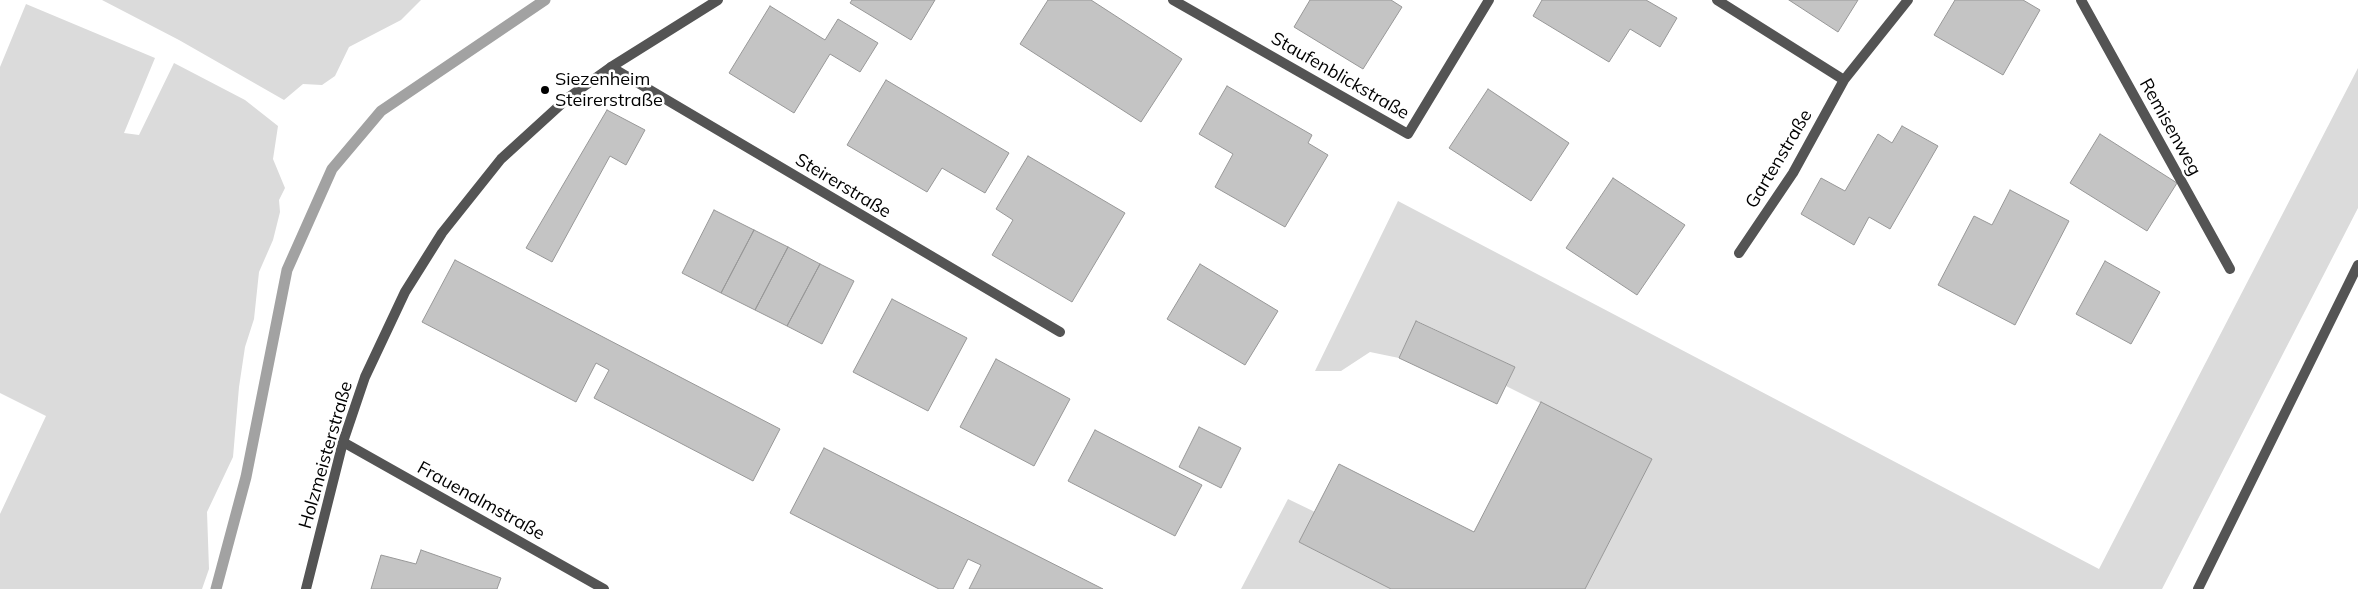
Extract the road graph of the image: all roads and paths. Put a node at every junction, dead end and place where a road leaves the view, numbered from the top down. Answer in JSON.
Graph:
{"nodes":[{"id":1,"x":718,"y":0,"type":"edge"},
{"id":2,"x":1173,"y":0,"type":"edge"},
{"id":3,"x":1489,"y":0,"type":"edge"},
{"id":4,"x":1717,"y":0,"type":"edge"},
{"id":5,"x":1908,"y":0,"type":"edge"},
{"id":6,"x":2081,"y":0,"type":"edge"},
{"id":7,"x":610,"y":67,"type":"junction"},
{"id":8,"x":1844,"y":80,"type":"junction"},
{"id":9,"x":1740,"y":253,"type":"dead end"},
{"id":10,"x":2358,"y":265,"type":"edge"},
{"id":11,"x":2230,"y":270,"type":"dead end"},
{"id":12,"x":1060,"y":332,"type":"dead end"},
{"id":13,"x":343,"y":442,"type":"junction"},
{"id":14,"x":306,"y":589,"type":"edge"},
{"id":15,"x":604,"y":589,"type":"edge"},
{"id":16,"x":2198,"y":589,"type":"edge"}],
"edges":[{"from":1,"to":7,"type":"street","name":"Holzmeisterstraße"},
{"from":2,"to":3,"type":"street","name":"Staufenblickstraße"},
{"from":4,"to":8,"type":"street"},
{"from":5,"to":8,"type":"street","name":"Gartenstraße"},
{"from":6,"to":11,"type":"street","name":"Remisenweg"},
{"from":7,"to":12,"type":"street","name":"Steirerstraße"},
{"from":7,"to":13,"type":"street","name":"Holzmeisterstraße"},
{"from":8,"to":9,"type":"street","name":"Gartenstraße"},
{"from":10,"to":16,"type":"street"},
{"from":13,"to":14,"type":"street","name":"Holzmeisterstraße"},
{"from":13,"to":15,"type":"street","name":"Frauenalmstraße"}]}
